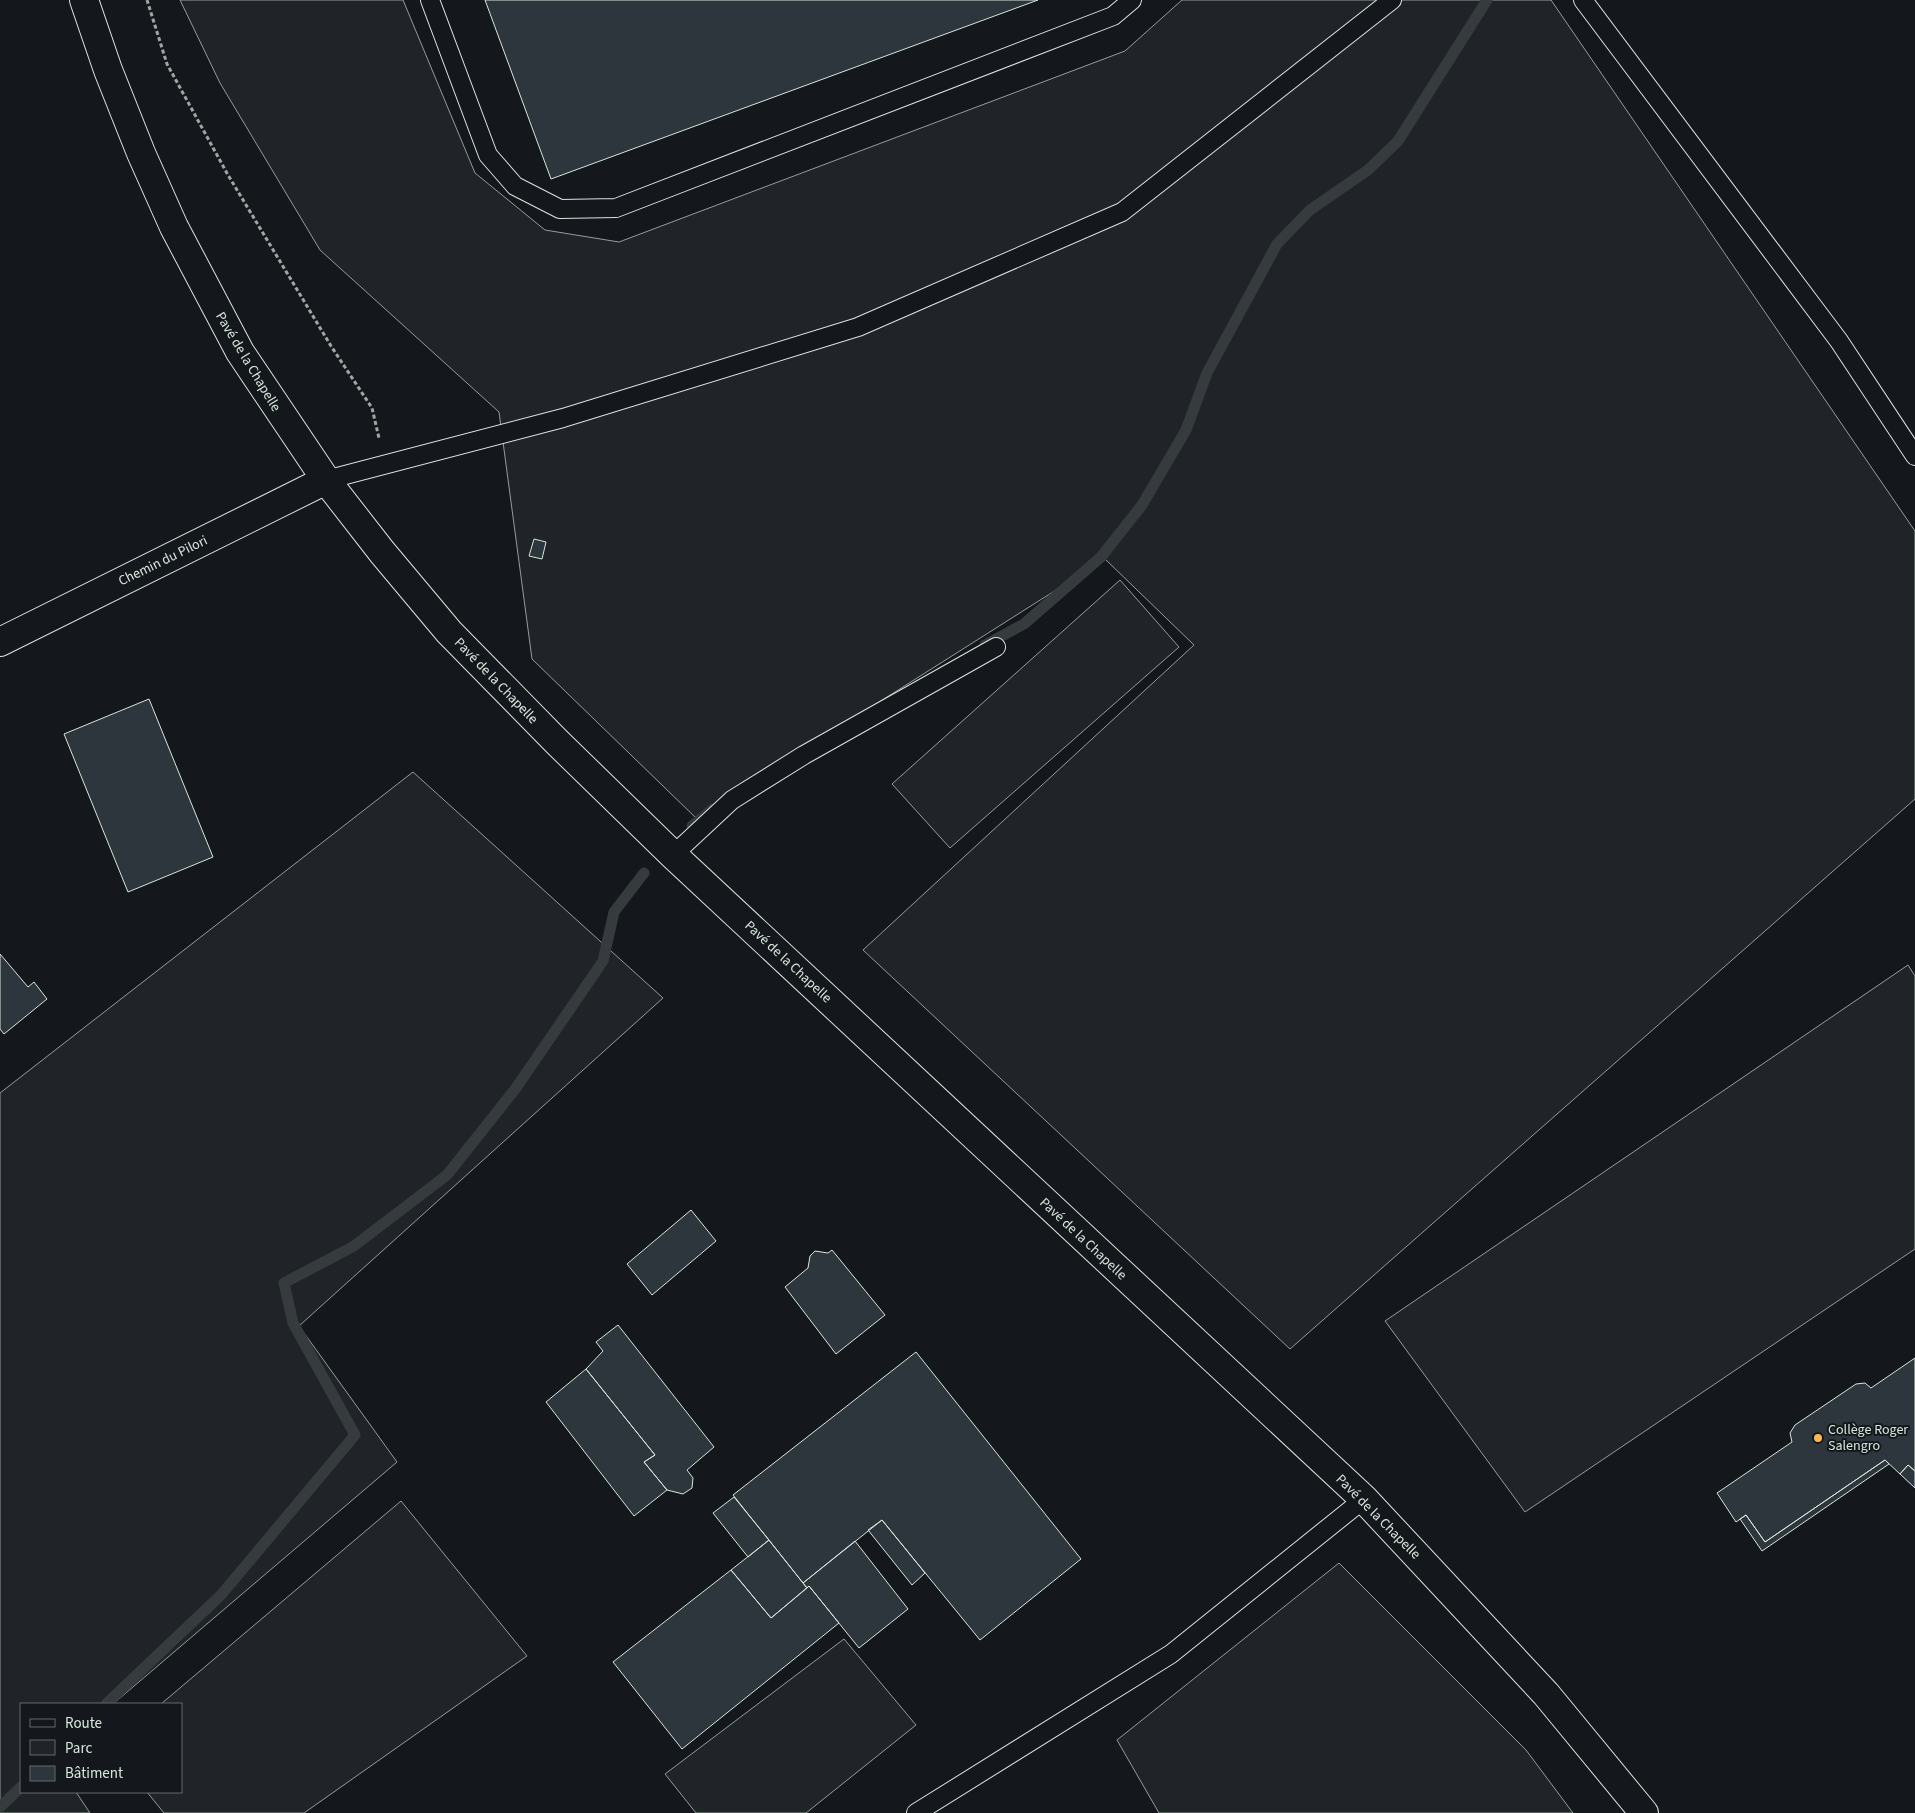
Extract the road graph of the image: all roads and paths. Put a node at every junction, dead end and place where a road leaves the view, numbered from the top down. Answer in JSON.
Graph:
{"nodes":[{"id":1,"x":84,"y":0,"type":"edge"},
{"id":2,"x":147,"y":0,"type":"edge"},
{"id":3,"x":430,"y":0,"type":"edge"},
{"id":4,"x":1132,"y":0,"type":"edge"},
{"id":5,"x":1392,"y":0,"type":"edge"},
{"id":6,"x":1583,"y":0,"type":"edge"},
{"id":7,"x":1915,"y":456,"type":"edge"},
{"id":8,"x":384,"y":465,"type":"junction"},
{"id":9,"x":326,"y":480,"type":"junction"},
{"id":10,"x":0,"y":642,"type":"edge"},
{"id":11,"x":996,"y":647,"type":"dead end"},
{"id":12,"x":673,"y":855,"type":"junction"},
{"id":13,"x":1364,"y":1499,"type":"junction"},
{"id":14,"x":916,"y":1813,"type":"edge"},
{"id":15,"x":1644,"y":1813,"type":"edge"}],
"edges":[{"from":1,"to":9,"type":"main road","name":"Pavé de la Chapelle"},
{"from":2,"to":8,"type":"path"},
{"from":3,"to":4,"type":"lane"},
{"from":5,"to":8,"type":"lane"},
{"from":6,"to":7,"type":"lane"},
{"from":8,"to":9,"type":"lane"},
{"from":9,"to":10,"type":"main road","name":"Chemin du Pilori"},
{"from":9,"to":12,"type":"main road","name":"Pavé de la Chapelle"},
{"from":11,"to":12,"type":"lane"},
{"from":12,"to":13,"type":"main road","name":"Pavé de la Chapelle"},
{"from":13,"to":14,"type":"lane"},
{"from":13,"to":15,"type":"main road","name":"Pavé de la Chapelle"}]}
